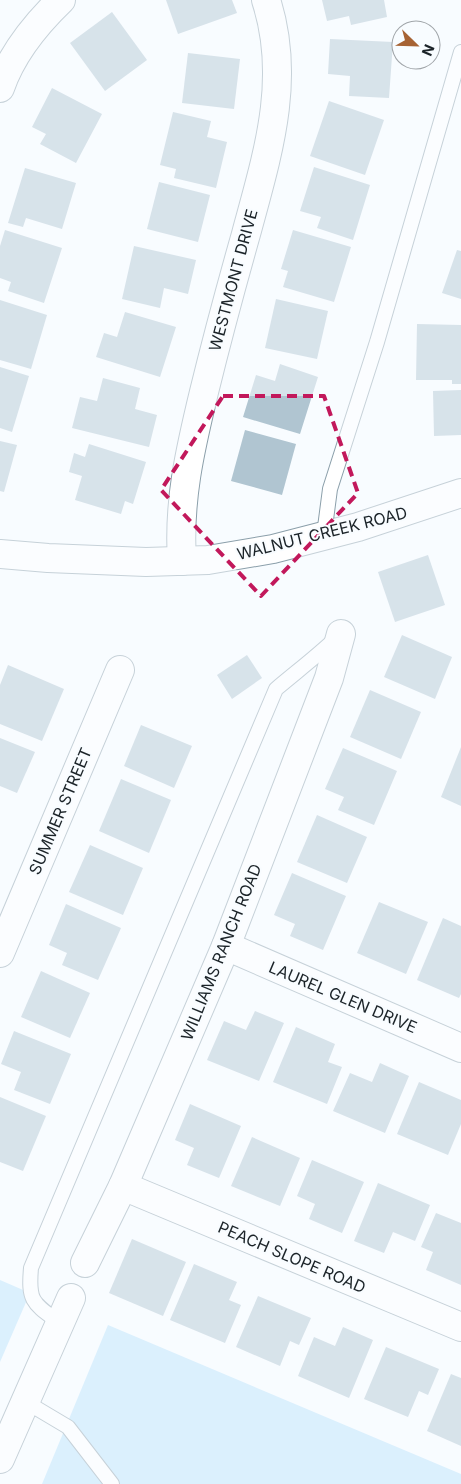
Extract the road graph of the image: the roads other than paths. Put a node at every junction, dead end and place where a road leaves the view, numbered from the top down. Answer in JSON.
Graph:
{"nodes":[{"id":1,"x":60,"y":0,"type":"edge"},
{"id":2,"x":266,"y":0,"type":"edge"},
{"id":3,"x":461,"y":52,"type":"edge"},
{"id":4,"x":0,"y":88,"type":"edge"},
{"id":5,"x":461,"y":493,"type":"edge"},
{"id":6,"x":324,"y":535,"type":"junction"},
{"id":7,"x":0,"y":554,"type":"edge"},
{"id":8,"x":182,"y":561,"type":"junction"},
{"id":9,"x":341,"y":634,"type":"joint"},
{"id":10,"x":120,"y":670,"type":"dead end"},
{"id":11,"x":226,"y":946,"type":"junction"},
{"id":12,"x":0,"y":953,"type":"edge"},
{"id":13,"x":461,"y":1048,"type":"edge"},
{"id":14,"x":123,"y":1186,"type":"junction"},
{"id":15,"x":85,"y":1264,"type":"dead end"},
{"id":16,"x":71,"y":1298,"type":"dead end"},
{"id":17,"x":60,"y":1323,"type":"junction"},
{"id":18,"x":461,"y":1327,"type":"edge"},
{"id":19,"x":26,"y":1402,"type":"junction"},
{"id":20,"x":0,"y":1460,"type":"edge"},
{"id":21,"x":112,"y":1484,"type":"edge"}],
"edges":[{"from":1,"to":4,"type":"street"},
{"from":2,"to":8,"type":"street","name":"WESTMONT DRIVE"},
{"from":3,"to":6,"type":"lane"},
{"from":5,"to":6,"type":"street","name":"WALNUT CREEK ROAD"},
{"from":6,"to":8,"type":"street","name":"WALNUT CREEK ROAD"},
{"from":7,"to":8,"type":"street","name":"WALNUT CREEK ROAD"},
{"from":9,"to":11,"type":"street","name":"WILLIAMS RANCH ROAD"},
{"from":9,"to":17,"type":"lane"},
{"from":10,"to":12,"type":"street","name":"SUMMER STREET"},
{"from":11,"to":13,"type":"street","name":"LAUREL GLEN DRIVE"},
{"from":11,"to":14,"type":"street","name":"WILLIAMS RANCH ROAD"},
{"from":14,"to":15,"type":"street","name":"WILLIAMS RANCH ROAD"},
{"from":14,"to":18,"type":"street","name":"PEACH SLOPE ROAD"},
{"from":16,"to":17,"type":"street"},
{"from":17,"to":19,"type":"street"},
{"from":19,"to":20,"type":"street"},
{"from":19,"to":21,"type":"lane"}]}
